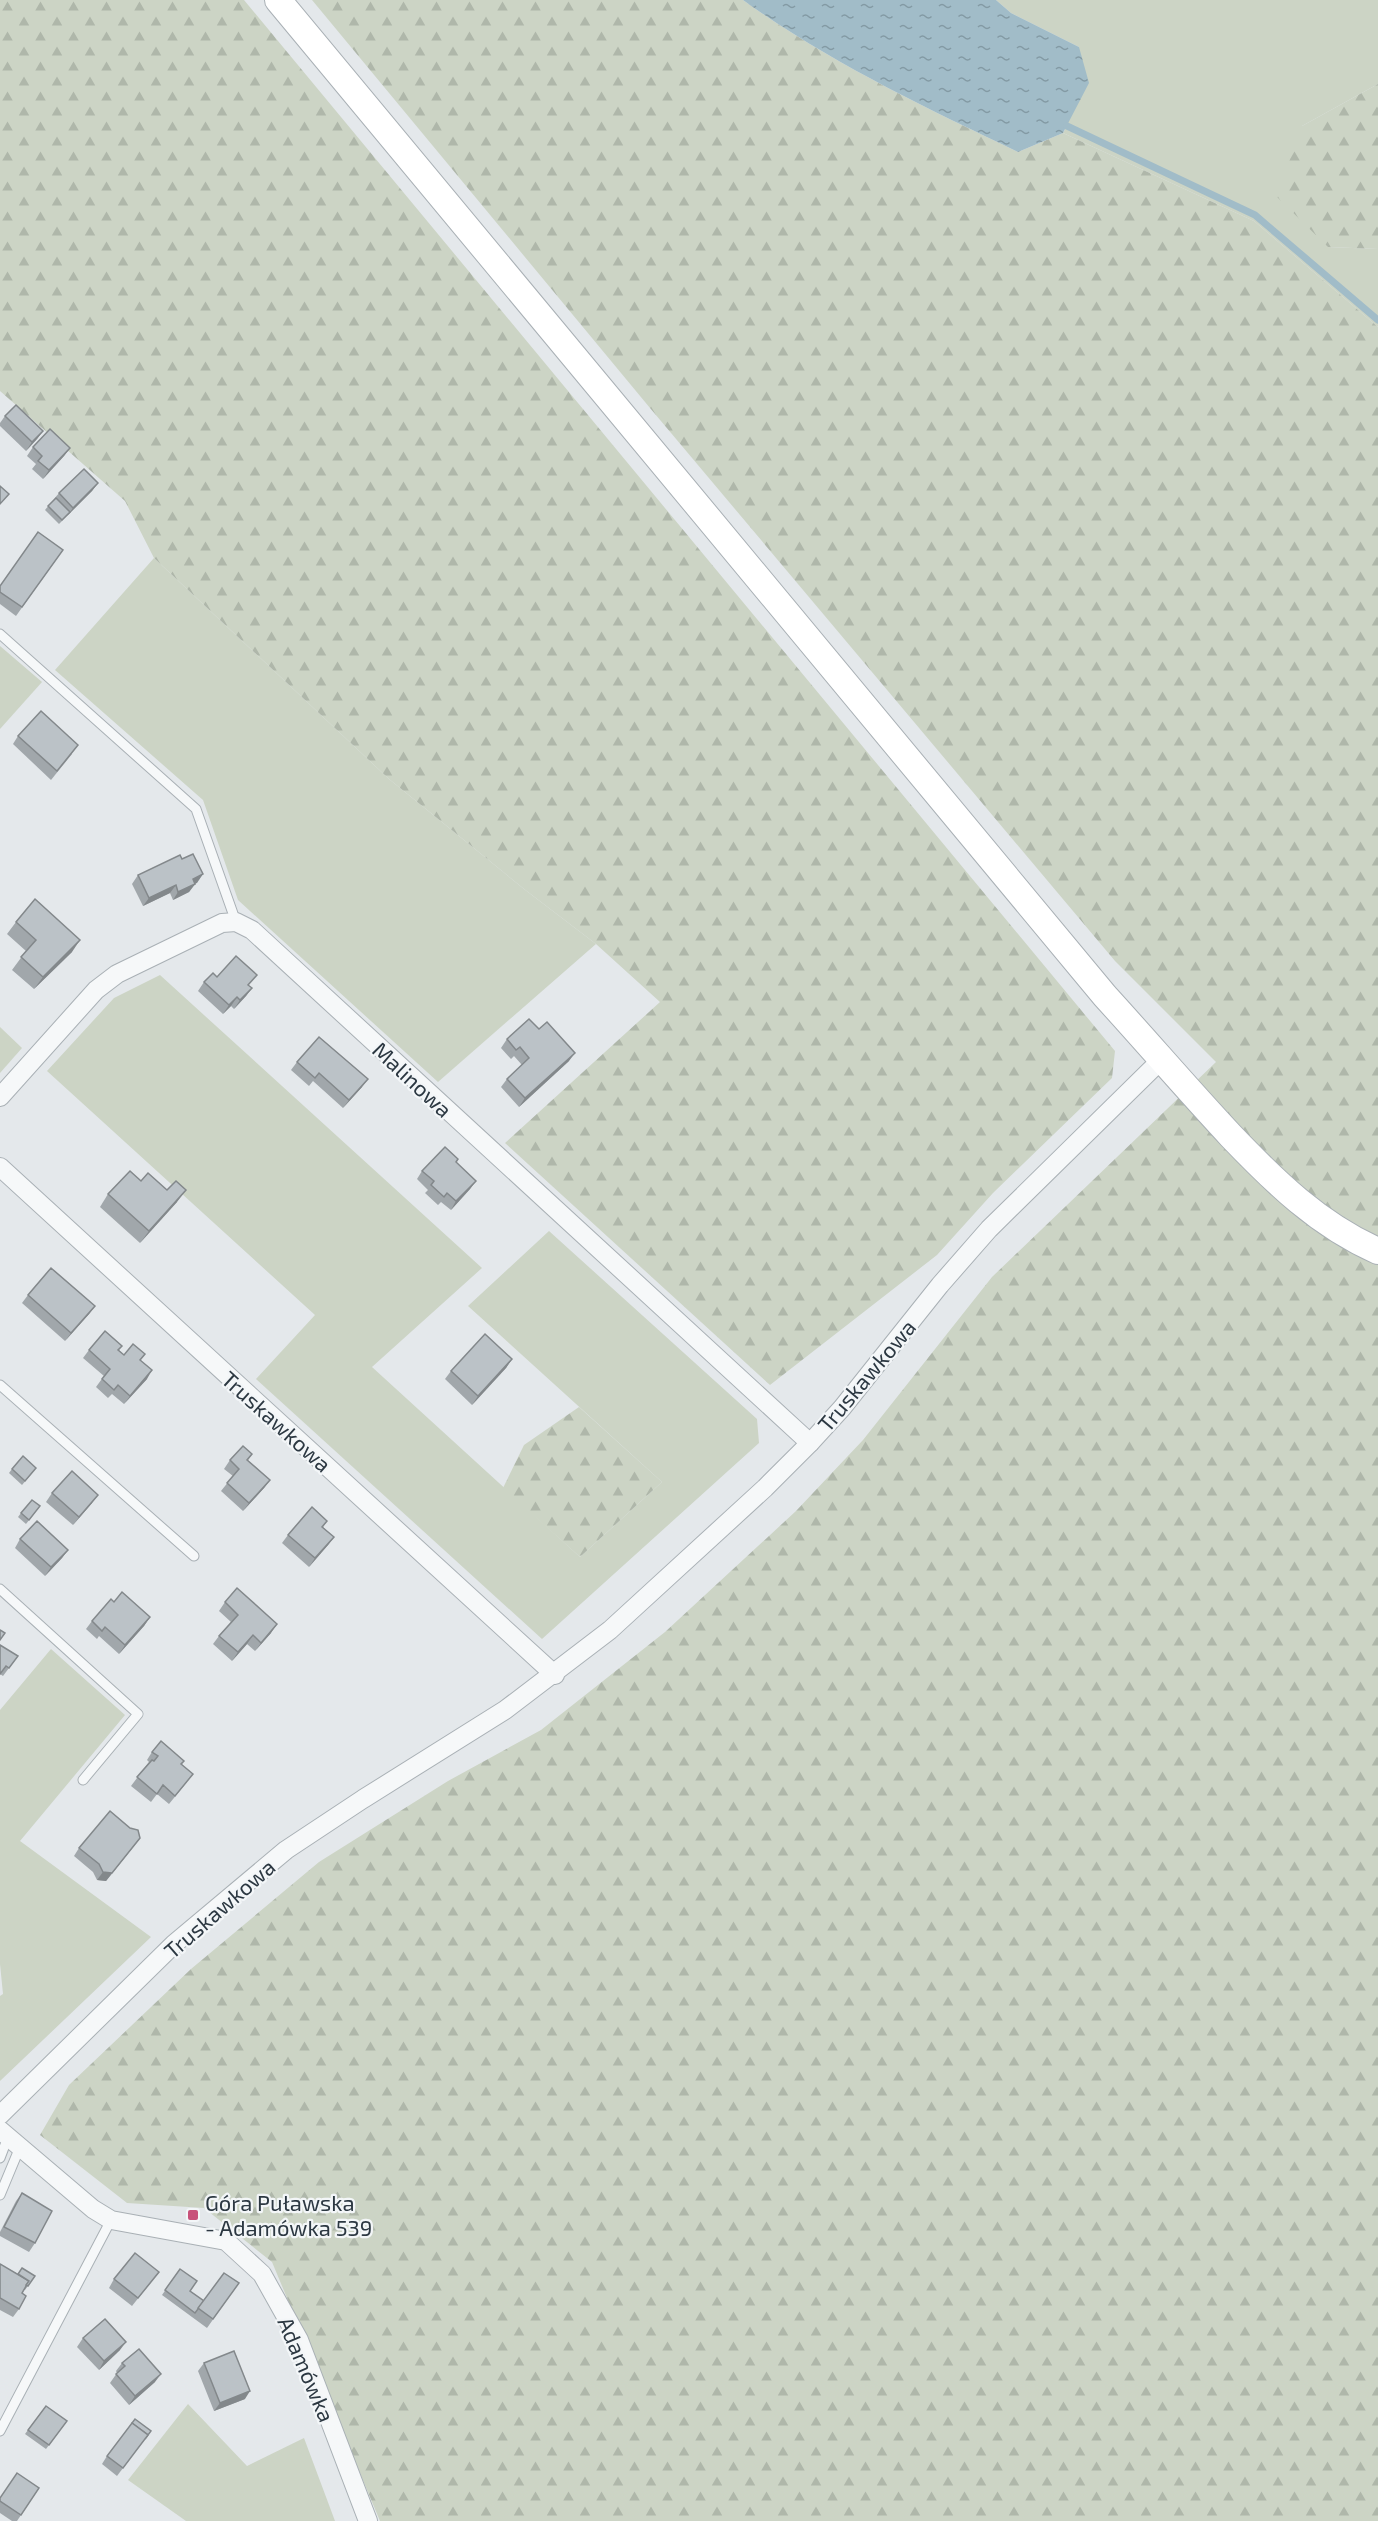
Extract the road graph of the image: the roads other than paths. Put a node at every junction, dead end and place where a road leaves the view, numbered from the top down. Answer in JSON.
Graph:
{"nodes":[{"id":1,"x":278,"y":0,"type":"edge"},
{"id":2,"x":0,"y":634,"type":"edge"},
{"id":3,"x":236,"y":922,"type":"junction"},
{"id":4,"x":1162,"y":1059,"type":"junction"},
{"id":5,"x":0,"y":1097,"type":"edge"},
{"id":6,"x":0,"y":1167,"type":"edge"},
{"id":7,"x":1378,"y":1251,"type":"edge"},
{"id":8,"x":0,"y":1385,"type":"edge"},
{"id":9,"x":810,"y":1443,"type":"junction"},
{"id":10,"x":194,"y":1556,"type":"dead end"},
{"id":11,"x":0,"y":1589,"type":"edge"},
{"id":12,"x":555,"y":1675,"type":"junction"},
{"id":13,"x":83,"y":1780,"type":"dead end"},
{"id":14,"x":0,"y":2115,"type":"edge"},
{"id":15,"x":9,"y":2138,"type":"edge"},
{"id":16,"x":0,"y":2158,"type":"edge"},
{"id":17,"x":0,"y":2195,"type":"edge"},
{"id":18,"x":111,"y":2220,"type":"junction"},
{"id":19,"x":0,"y":2431,"type":"edge"},
{"id":20,"x":368,"y":2521,"type":"edge"}],
"edges":[{"from":1,"to":4,"type":"street"},
{"from":2,"to":3,"type":"lane"},
{"from":3,"to":5,"type":"street"},
{"from":3,"to":9,"type":"street","name":"Malinowa"},
{"from":4,"to":7,"type":"street"},
{"from":4,"to":9,"type":"street","name":"Truskawkowa"},
{"from":6,"to":12,"type":"street","name":"Truskawkowa"},
{"from":8,"to":10,"type":"lane"},
{"from":9,"to":12,"type":"street","name":"Truskawkowa"},
{"from":11,"to":13,"type":"lane"},
{"from":12,"to":14,"type":"street","name":"Truskawkowa"},
{"from":15,"to":16,"type":"lane"},
{"from":15,"to":17,"type":"lane"},
{"from":15,"to":18,"type":"street","name":"Adamówka"},
{"from":18,"to":19,"type":"lane"},
{"from":18,"to":20,"type":"street","name":"Adamówka"}]}
